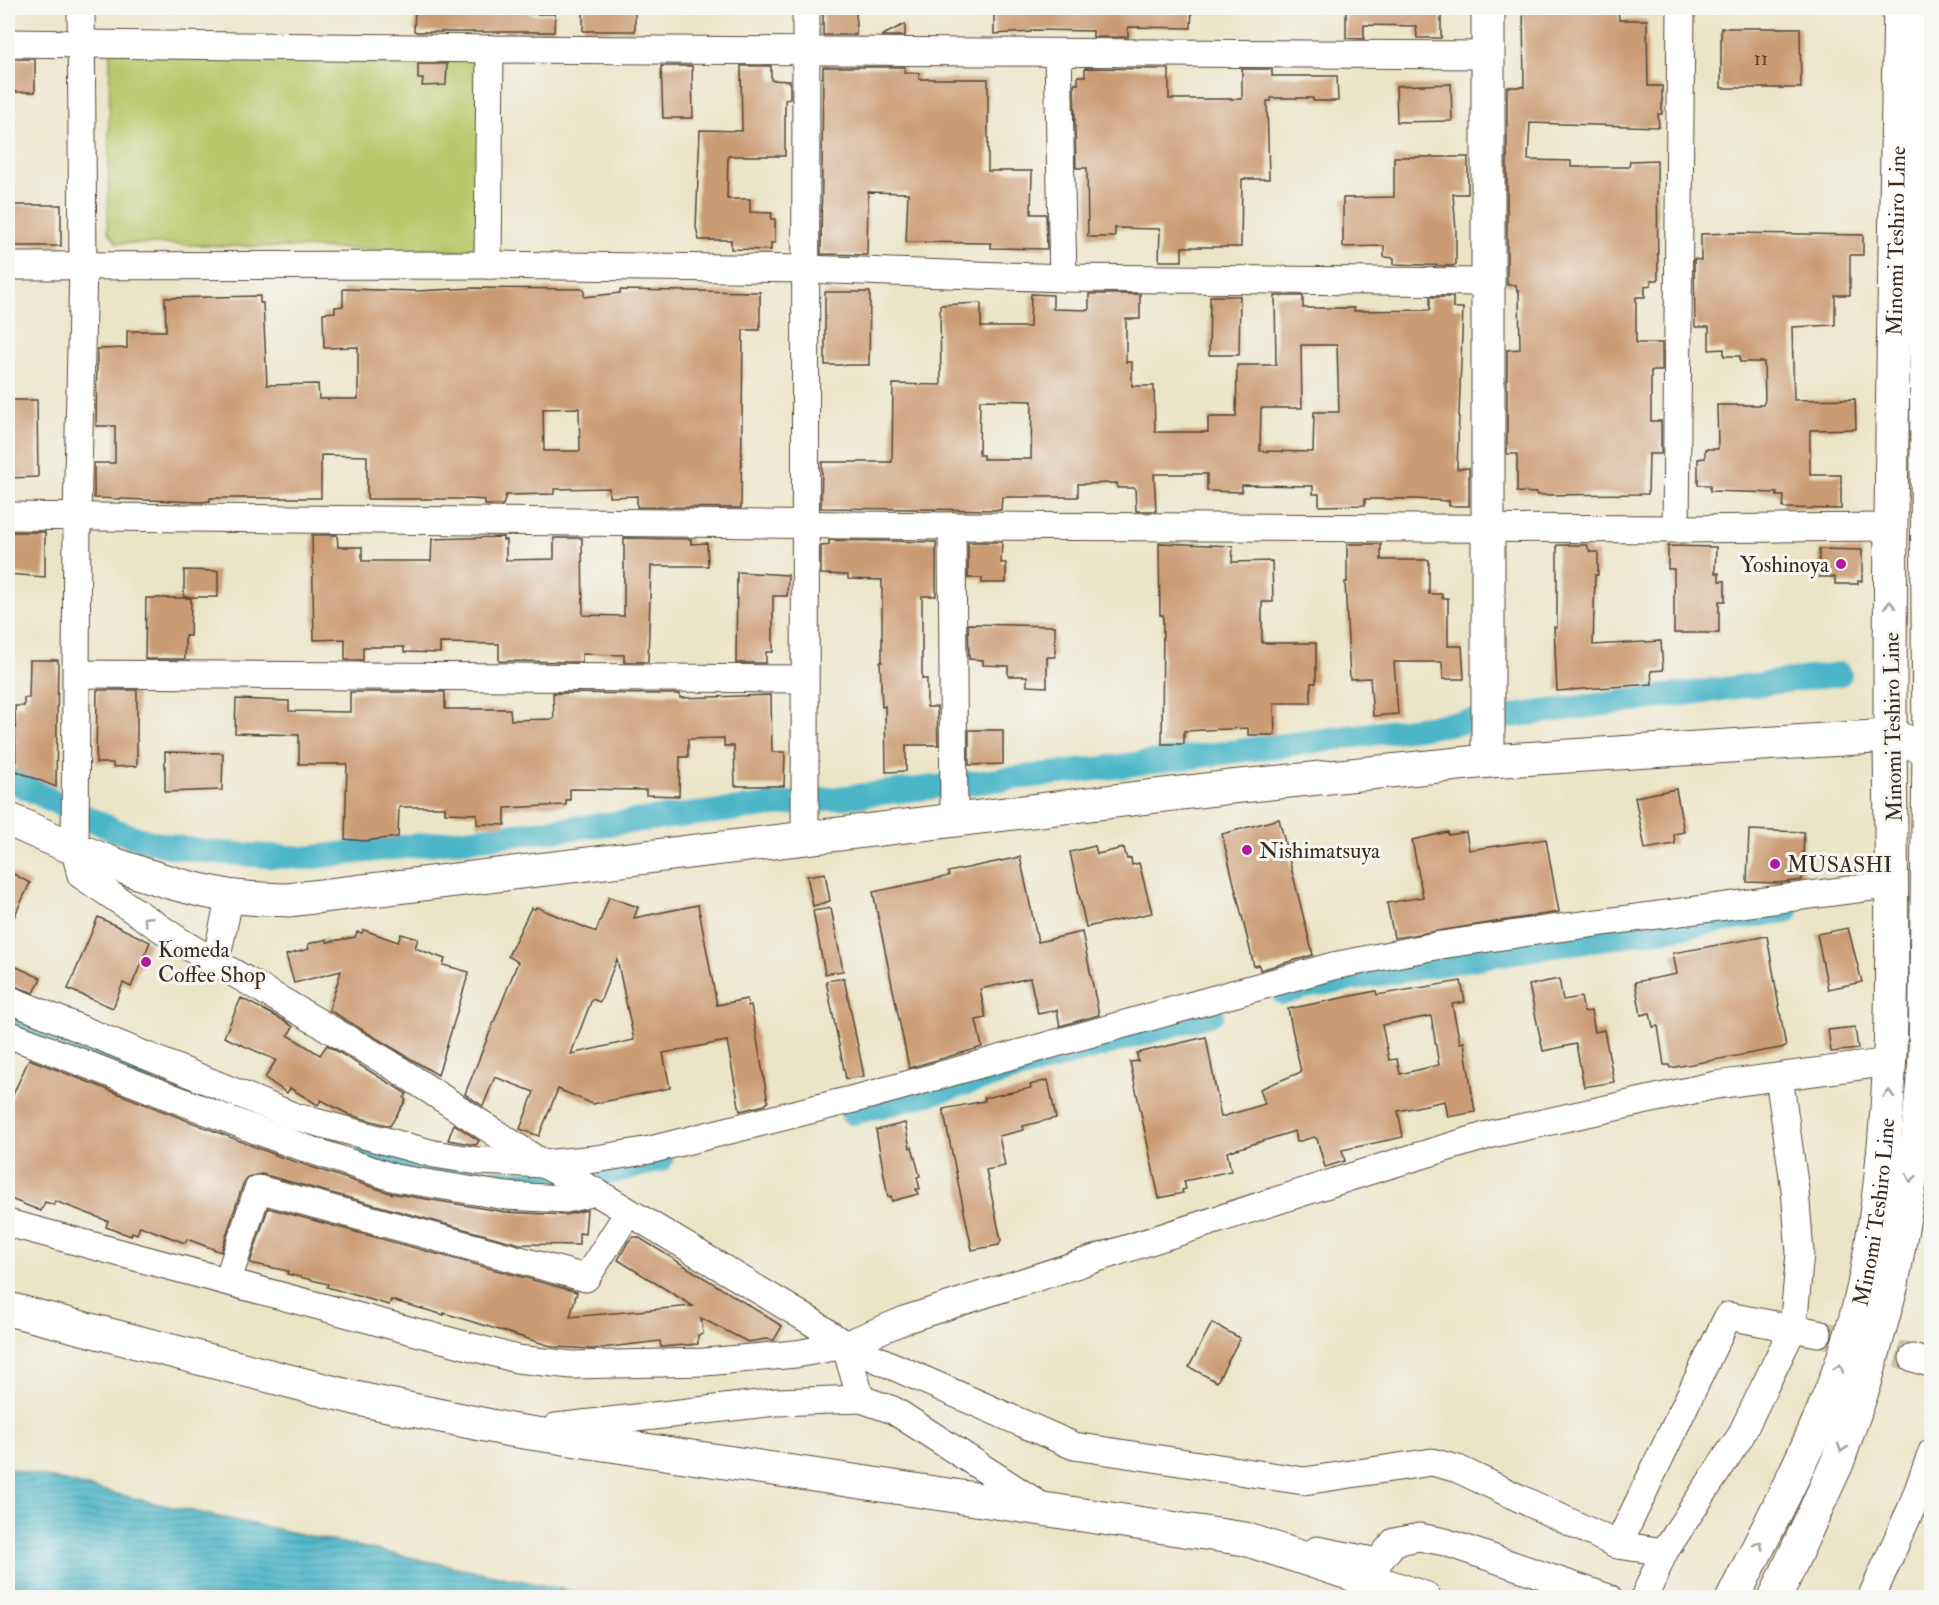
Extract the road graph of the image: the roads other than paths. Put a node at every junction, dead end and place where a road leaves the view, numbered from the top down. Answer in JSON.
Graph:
{"nodes":[{"id":1,"x":81,"y":8,"type":"edge"},
{"id":2,"x":806,"y":8,"type":"edge"},
{"id":3,"x":1488,"y":8,"type":"edge"},
{"id":4,"x":1681,"y":8,"type":"edge"},
{"id":5,"x":1900,"y":8,"type":"edge"},
{"id":6,"x":1928,"y":8,"type":"edge"},
{"id":7,"x":8,"y":42,"type":"edge"},
{"id":8,"x":82,"y":43,"type":"junction"},
{"id":9,"x":490,"y":49,"type":"junction"},
{"id":10,"x":805,"y":49,"type":"junction"},
{"id":11,"x":1058,"y":53,"type":"junction"},
{"id":12,"x":1487,"y":55,"type":"junction"},
{"id":13,"x":1918,"y":180,"type":"edge"},
{"id":14,"x":488,"y":265,"type":"junction"},
{"id":15,"x":8,"y":266,"type":"edge"},
{"id":16,"x":83,"y":266,"type":"junction"},
{"id":17,"x":806,"y":269,"type":"junction"},
{"id":18,"x":1063,"y":278,"type":"junction"},
{"id":19,"x":1487,"y":282,"type":"junction"},
{"id":20,"x":8,"y":516,"type":"edge"},
{"id":21,"x":77,"y":518,"type":"junction"},
{"id":22,"x":806,"y":524,"type":"junction"},
{"id":23,"x":952,"y":526,"type":"junction"},
{"id":24,"x":1488,"y":526,"type":"junction"},
{"id":25,"x":1890,"y":527,"type":"junction"},
{"id":26,"x":1677,"y":529,"type":"junction"},
{"id":27,"x":77,"y":674,"type":"junction"},
{"id":28,"x":803,"y":679,"type":"junction"},
{"id":29,"x":1930,"y":735,"type":"edge"},
{"id":30,"x":1890,"y":736,"type":"junction"},
{"id":31,"x":1488,"y":761,"type":"junction"},
{"id":32,"x":8,"y":819,"type":"edge"},
{"id":33,"x":954,"y":822,"type":"junction"},
{"id":34,"x":805,"y":838,"type":"junction"},
{"id":35,"x":75,"y":851,"type":"junction"},
{"id":36,"x":1894,"y":884,"type":"junction"},
{"id":37,"x":230,"y":896,"type":"junction"},
{"id":38,"x":216,"y":960,"type":"junction"},
{"id":39,"x":8,"y":999,"type":"edge"},
{"id":40,"x":8,"y":1034,"type":"edge"},
{"id":41,"x":1928,"y":1059,"type":"edge"},
{"id":42,"x":1890,"y":1062,"type":"junction"},
{"id":43,"x":1779,"y":1077,"type":"junction"},
{"id":44,"x":547,"y":1166,"type":"junction"},
{"id":45,"x":590,"y":1189,"type":"junction"},
{"id":46,"x":628,"y":1214,"type":"junction"},
{"id":47,"x":8,"y":1223,"type":"edge"},
{"id":48,"x":228,"y":1280,"type":"junction"},
{"id":49,"x":8,"y":1309,"type":"edge"},
{"id":50,"x":1805,"y":1330,"type":"junction"},
{"id":51,"x":845,"y":1345,"type":"junction"},
{"id":52,"x":861,"y":1399,"type":"junction"},
{"id":53,"x":510,"y":1430,"type":"junction"},
{"id":54,"x":1932,"y":1452,"type":"edge"},
{"id":55,"x":1049,"y":1510,"type":"junction"},
{"id":56,"x":1245,"y":1539,"type":"junction"},
{"id":57,"x":1618,"y":1545,"type":"junction"},
{"id":58,"x":1664,"y":1552,"type":"junction"},
{"id":59,"x":1424,"y":1598,"type":"edge"},
{"id":60,"x":1610,"y":1598,"type":"edge"},
{"id":61,"x":1644,"y":1598,"type":"edge"},
{"id":62,"x":1733,"y":1598,"type":"edge"},
{"id":63,"x":1775,"y":1598,"type":"edge"},
{"id":64,"x":1871,"y":1598,"type":"edge"}],
"edges":[{"from":1,"to":8,"type":"street"},
{"from":2,"to":10,"type":"street"},
{"from":3,"to":12,"type":"street"},
{"from":4,"to":26,"type":"street"},
{"from":5,"to":13,"type":"street","name":"Minomi Teshiro Line"},
{"from":6,"to":13,"type":"street","name":"Minomi Teshiro Line"},
{"from":7,"to":8,"type":"street"},
{"from":8,"to":9,"type":"street"},
{"from":8,"to":16,"type":"street"},
{"from":9,"to":10,"type":"street"},
{"from":9,"to":14,"type":"street"},
{"from":10,"to":11,"type":"street"},
{"from":10,"to":17,"type":"street"},
{"from":11,"to":12,"type":"street"},
{"from":11,"to":18,"type":"street"},
{"from":12,"to":19,"type":"street"},
{"from":13,"to":25,"type":"street","name":"Minomi Teshiro Line"},
{"from":13,"to":29,"type":"street","name":"Minomi Teshiro Line"},
{"from":14,"to":16,"type":"street"},
{"from":14,"to":17,"type":"street"},
{"from":15,"to":16,"type":"street"},
{"from":16,"to":21,"type":"street"},
{"from":17,"to":18,"type":"street"},
{"from":17,"to":22,"type":"street"},
{"from":18,"to":19,"type":"street"},
{"from":19,"to":24,"type":"street"},
{"from":20,"to":21,"type":"street"},
{"from":21,"to":22,"type":"street"},
{"from":21,"to":27,"type":"street"},
{"from":22,"to":23,"type":"street"},
{"from":22,"to":28,"type":"street"},
{"from":23,"to":24,"type":"street"},
{"from":23,"to":33,"type":"street"},
{"from":24,"to":26,"type":"street"},
{"from":24,"to":31,"type":"street"},
{"from":25,"to":26,"type":"street"},
{"from":30,"to":25,"type":"street","name":"Minomi Teshiro Line","one_way":true},
{"from":27,"to":28,"type":"street"},
{"from":27,"to":35,"type":"street"},
{"from":28,"to":34,"type":"street"},
{"from":29,"to":30,"type":"street"},
{"from":29,"to":41,"type":"street","name":"Minomi Teshiro Line"},
{"from":30,"to":31,"type":"street"},
{"from":30,"to":36,"type":"street","name":"Minomi Teshiro Line"},
{"from":31,"to":33,"type":"street"},
{"from":32,"to":35,"type":"street"},
{"from":33,"to":34,"type":"street"},
{"from":34,"to":37,"type":"street"},
{"from":35,"to":37,"type":"street"},
{"from":38,"to":35,"type":"street","one_way":true},
{"from":36,"to":42,"type":"street","name":"Minomi Teshiro Line"},
{"from":36,"to":44,"type":"street"},
{"from":37,"to":38,"type":"street"},
{"from":38,"to":44,"type":"street"},
{"from":39,"to":44,"type":"street"},
{"from":40,"to":45,"type":"street"},
{"from":41,"to":63,"type":"street","name":"Minomi Teshiro Line","one_way":true},
{"from":42,"to":43,"type":"street"},
{"from":62,"to":42,"type":"street","name":"Minomi Teshiro Line","one_way":true},
{"from":43,"to":50,"type":"street"},
{"from":43,"to":51,"type":"street"},
{"from":44,"to":45,"type":"street"},
{"from":45,"to":46,"type":"street"},
{"from":46,"to":48,"type":"street"},
{"from":46,"to":51,"type":"street"},
{"from":47,"to":48,"type":"street"},
{"from":48,"to":51,"type":"street"},
{"from":49,"to":53,"type":"street"},
{"from":50,"to":57,"type":"street"},
{"from":50,"to":58,"type":"street"},
{"from":51,"to":52,"type":"street"},
{"from":51,"to":57,"type":"street"},
{"from":52,"to":53,"type":"street"},
{"from":52,"to":55,"type":"street"},
{"from":53,"to":55,"type":"street"},
{"from":54,"to":64,"type":"street"},
{"from":55,"to":56,"type":"street"},
{"from":56,"to":59,"type":"street"},
{"from":56,"to":60,"type":"street"},
{"from":57,"to":58,"type":"street"},
{"from":58,"to":61,"type":"street"}]}
